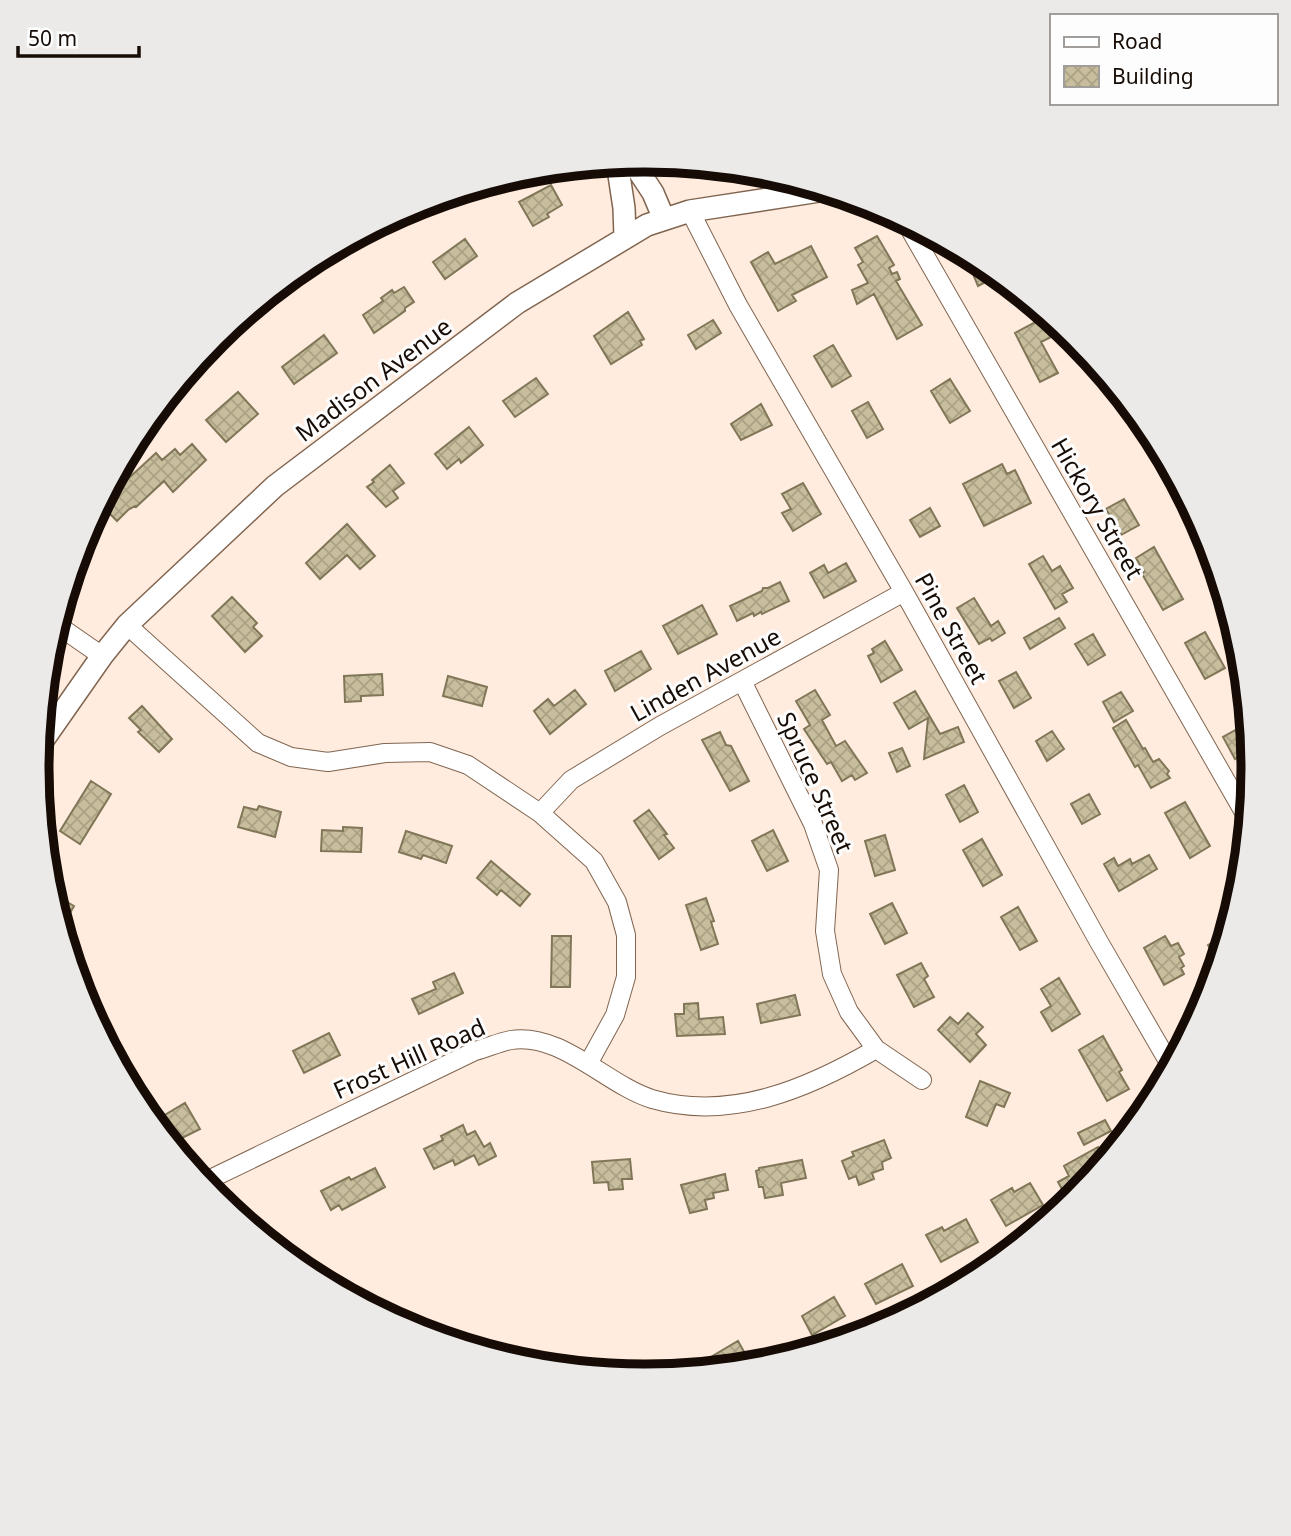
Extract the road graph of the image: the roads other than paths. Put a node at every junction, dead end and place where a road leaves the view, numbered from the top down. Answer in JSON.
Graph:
{"nodes":[{"id":1,"x":640,"y":172,"type":"edge"},
{"id":2,"x":619,"y":173,"type":"edge"},
{"id":3,"x":804,"y":193,"type":"edge"},
{"id":4,"x":690,"y":211,"type":"junction"},
{"id":5,"x":664,"y":219,"type":"junction"},
{"id":6,"x":913,"y":235,"type":"edge"},
{"id":7,"x":625,"y":237,"type":"junction"},
{"id":8,"x":904,"y":592,"type":"junction"},
{"id":9,"x":127,"y":625,"type":"junction"},
{"id":10,"x":65,"y":630,"type":"edge"},
{"id":11,"x":102,"y":656,"type":"junction"},
{"id":12,"x":742,"y":681,"type":"junction"},
{"id":13,"x":50,"y":730,"type":"edge"},
{"id":14,"x":1241,"y":807,"type":"edge"},
{"id":15,"x":540,"y":813,"type":"junction"},
{"id":16,"x":876,"y":1049,"type":"junction"},
{"id":17,"x":1166,"y":1058,"type":"edge"},
{"id":18,"x":588,"y":1064,"type":"junction"},
{"id":19,"x":922,"y":1080,"type":"dead end"},
{"id":20,"x":213,"y":1178,"type":"edge"}],
"edges":[{"from":1,"to":5,"type":"street"},
{"from":2,"to":7,"type":"street"},
{"from":3,"to":4,"type":"street","name":"Madison Avenue"},
{"from":4,"to":5,"type":"street","name":"Madison Avenue"},
{"from":4,"to":8,"type":"street","name":"Pine Street"},
{"from":5,"to":7,"type":"street","name":"Madison Avenue"},
{"from":6,"to":14,"type":"street","name":"Hickory Street"},
{"from":7,"to":9,"type":"street","name":"Madison Avenue"},
{"from":8,"to":12,"type":"street","name":"Linden Avenue"},
{"from":8,"to":17,"type":"street","name":"Pine Street"},
{"from":9,"to":11,"type":"street","name":"Madison Avenue"},
{"from":9,"to":15,"type":"street"},
{"from":10,"to":11,"type":"street"},
{"from":11,"to":13,"type":"street","name":"Madison Avenue"},
{"from":12,"to":15,"type":"street","name":"Linden Avenue"},
{"from":12,"to":16,"type":"street","name":"Spruce Street"},
{"from":15,"to":18,"type":"street"},
{"from":16,"to":18,"type":"street","name":"Frost Hill Road"},
{"from":16,"to":19,"type":"street","name":"Spruce Street"},
{"from":18,"to":20,"type":"street","name":"Frost Hill Road"}]}
